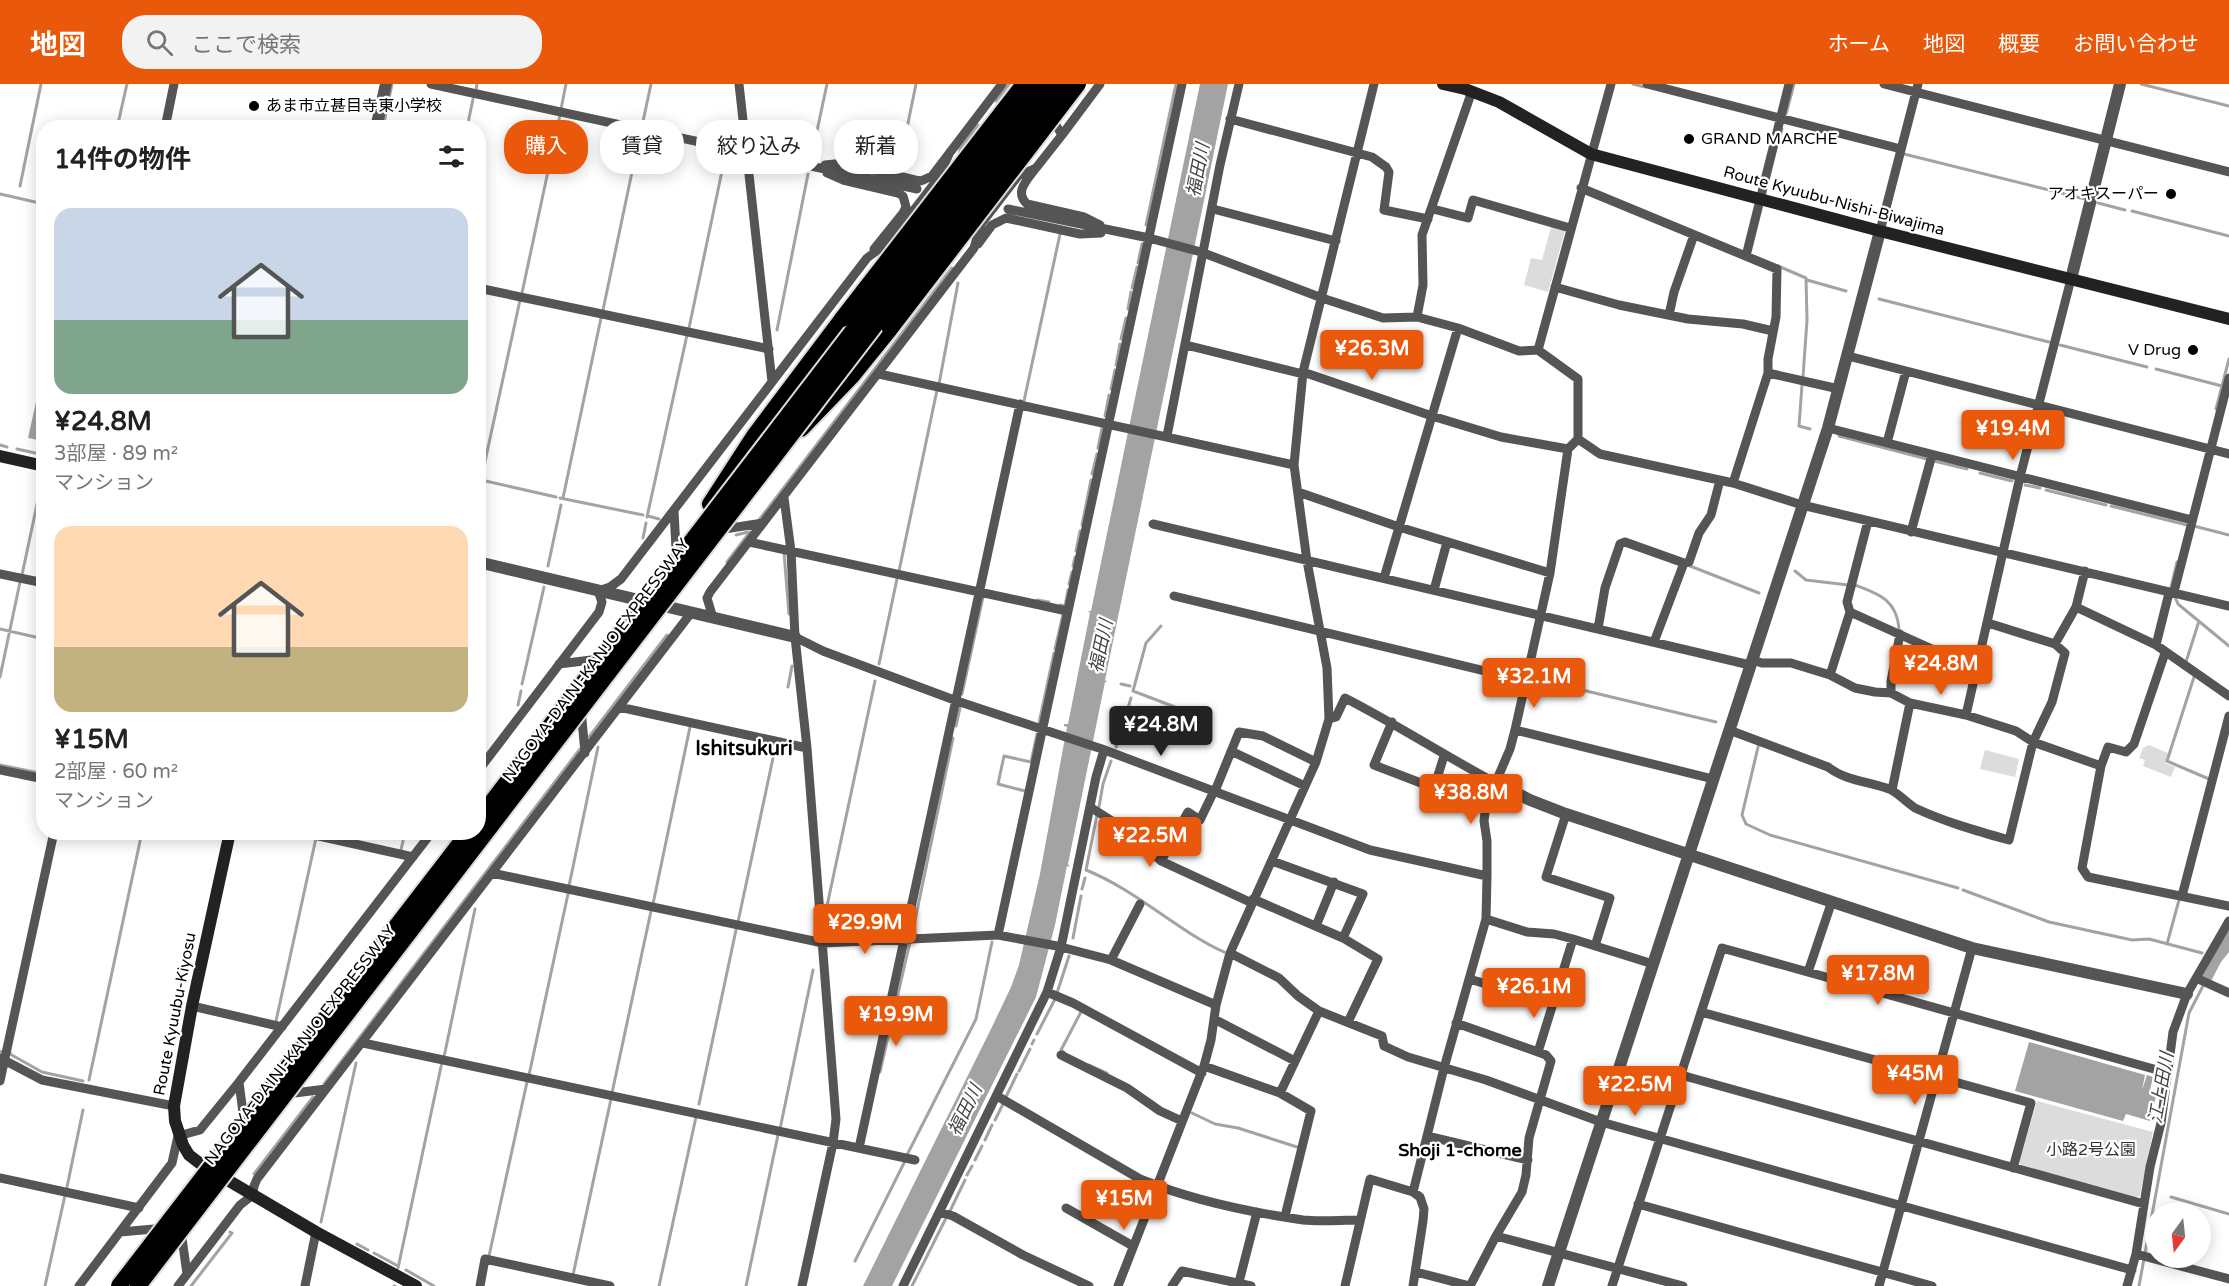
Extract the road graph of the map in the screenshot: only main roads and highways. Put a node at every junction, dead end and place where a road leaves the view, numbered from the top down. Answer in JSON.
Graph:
{"nodes":[{"id":1,"x":1024,"y":84,"type":"edge"},
{"id":2,"x":1042,"y":84,"type":"edge"},
{"id":3,"x":1060,"y":84,"type":"edge"},
{"id":4,"x":1078,"y":84,"type":"edge"},
{"id":5,"x":1443,"y":84,"type":"edge"},
{"id":6,"x":2229,"y":319,"type":"edge"},
{"id":7,"x":0,"y":456,"type":"edge"},
{"id":8,"x":36,"y":463,"type":"edge"},
{"id":9,"x":738,"y":469,"type":"dead end"},
{"id":10,"x":710,"y":504,"type":"dead end"},
{"id":11,"x":486,"y":810,"type":"edge"},
{"id":12,"x":486,"y":832,"type":"edge"},
{"id":13,"x":228,"y":840,"type":"edge"},
{"id":14,"x":463,"y":840,"type":"edge"},
{"id":15,"x":480,"y":840,"type":"edge"},
{"id":16,"x":133,"y":1257,"type":"dead end"},
{"id":17,"x":119,"y":1286,"type":"edge"},
{"id":18,"x":129,"y":1286,"type":"edge"},
{"id":19,"x":138,"y":1286,"type":"edge"},
{"id":20,"x":416,"y":1286,"type":"edge"}],
"edges":[{"from":1,"to":10,"type":"highway","bridge":true},
{"from":2,"to":11,"type":"highway","name":"NAGOYA-DAINI-KANJO EXPRESSWAY","bridge":true},
{"from":3,"to":12,"type":"highway","name":"NAGOYA-DAINI-KANJO EXPRESSWAY","bridge":true},
{"from":4,"to":9,"type":"highway","bridge":true},
{"from":5,"to":6,"type":"main road","name":"Route Kyuubu-Nishi-Biwajima"},
{"from":7,"to":8,"type":"main road"},
{"from":13,"to":20,"type":"main road","name":"Route Kyuubu-Kiyosu"},
{"from":14,"to":17,"type":"highway","name":"NAGOYA-DAINI-KANJO EXPRESSWAY","bridge":true},
{"from":15,"to":19,"type":"highway","name":"NAGOYA-DAINI-KANJO EXPRESSWAY","bridge":true},
{"from":16,"to":18,"type":"highway"}]}
